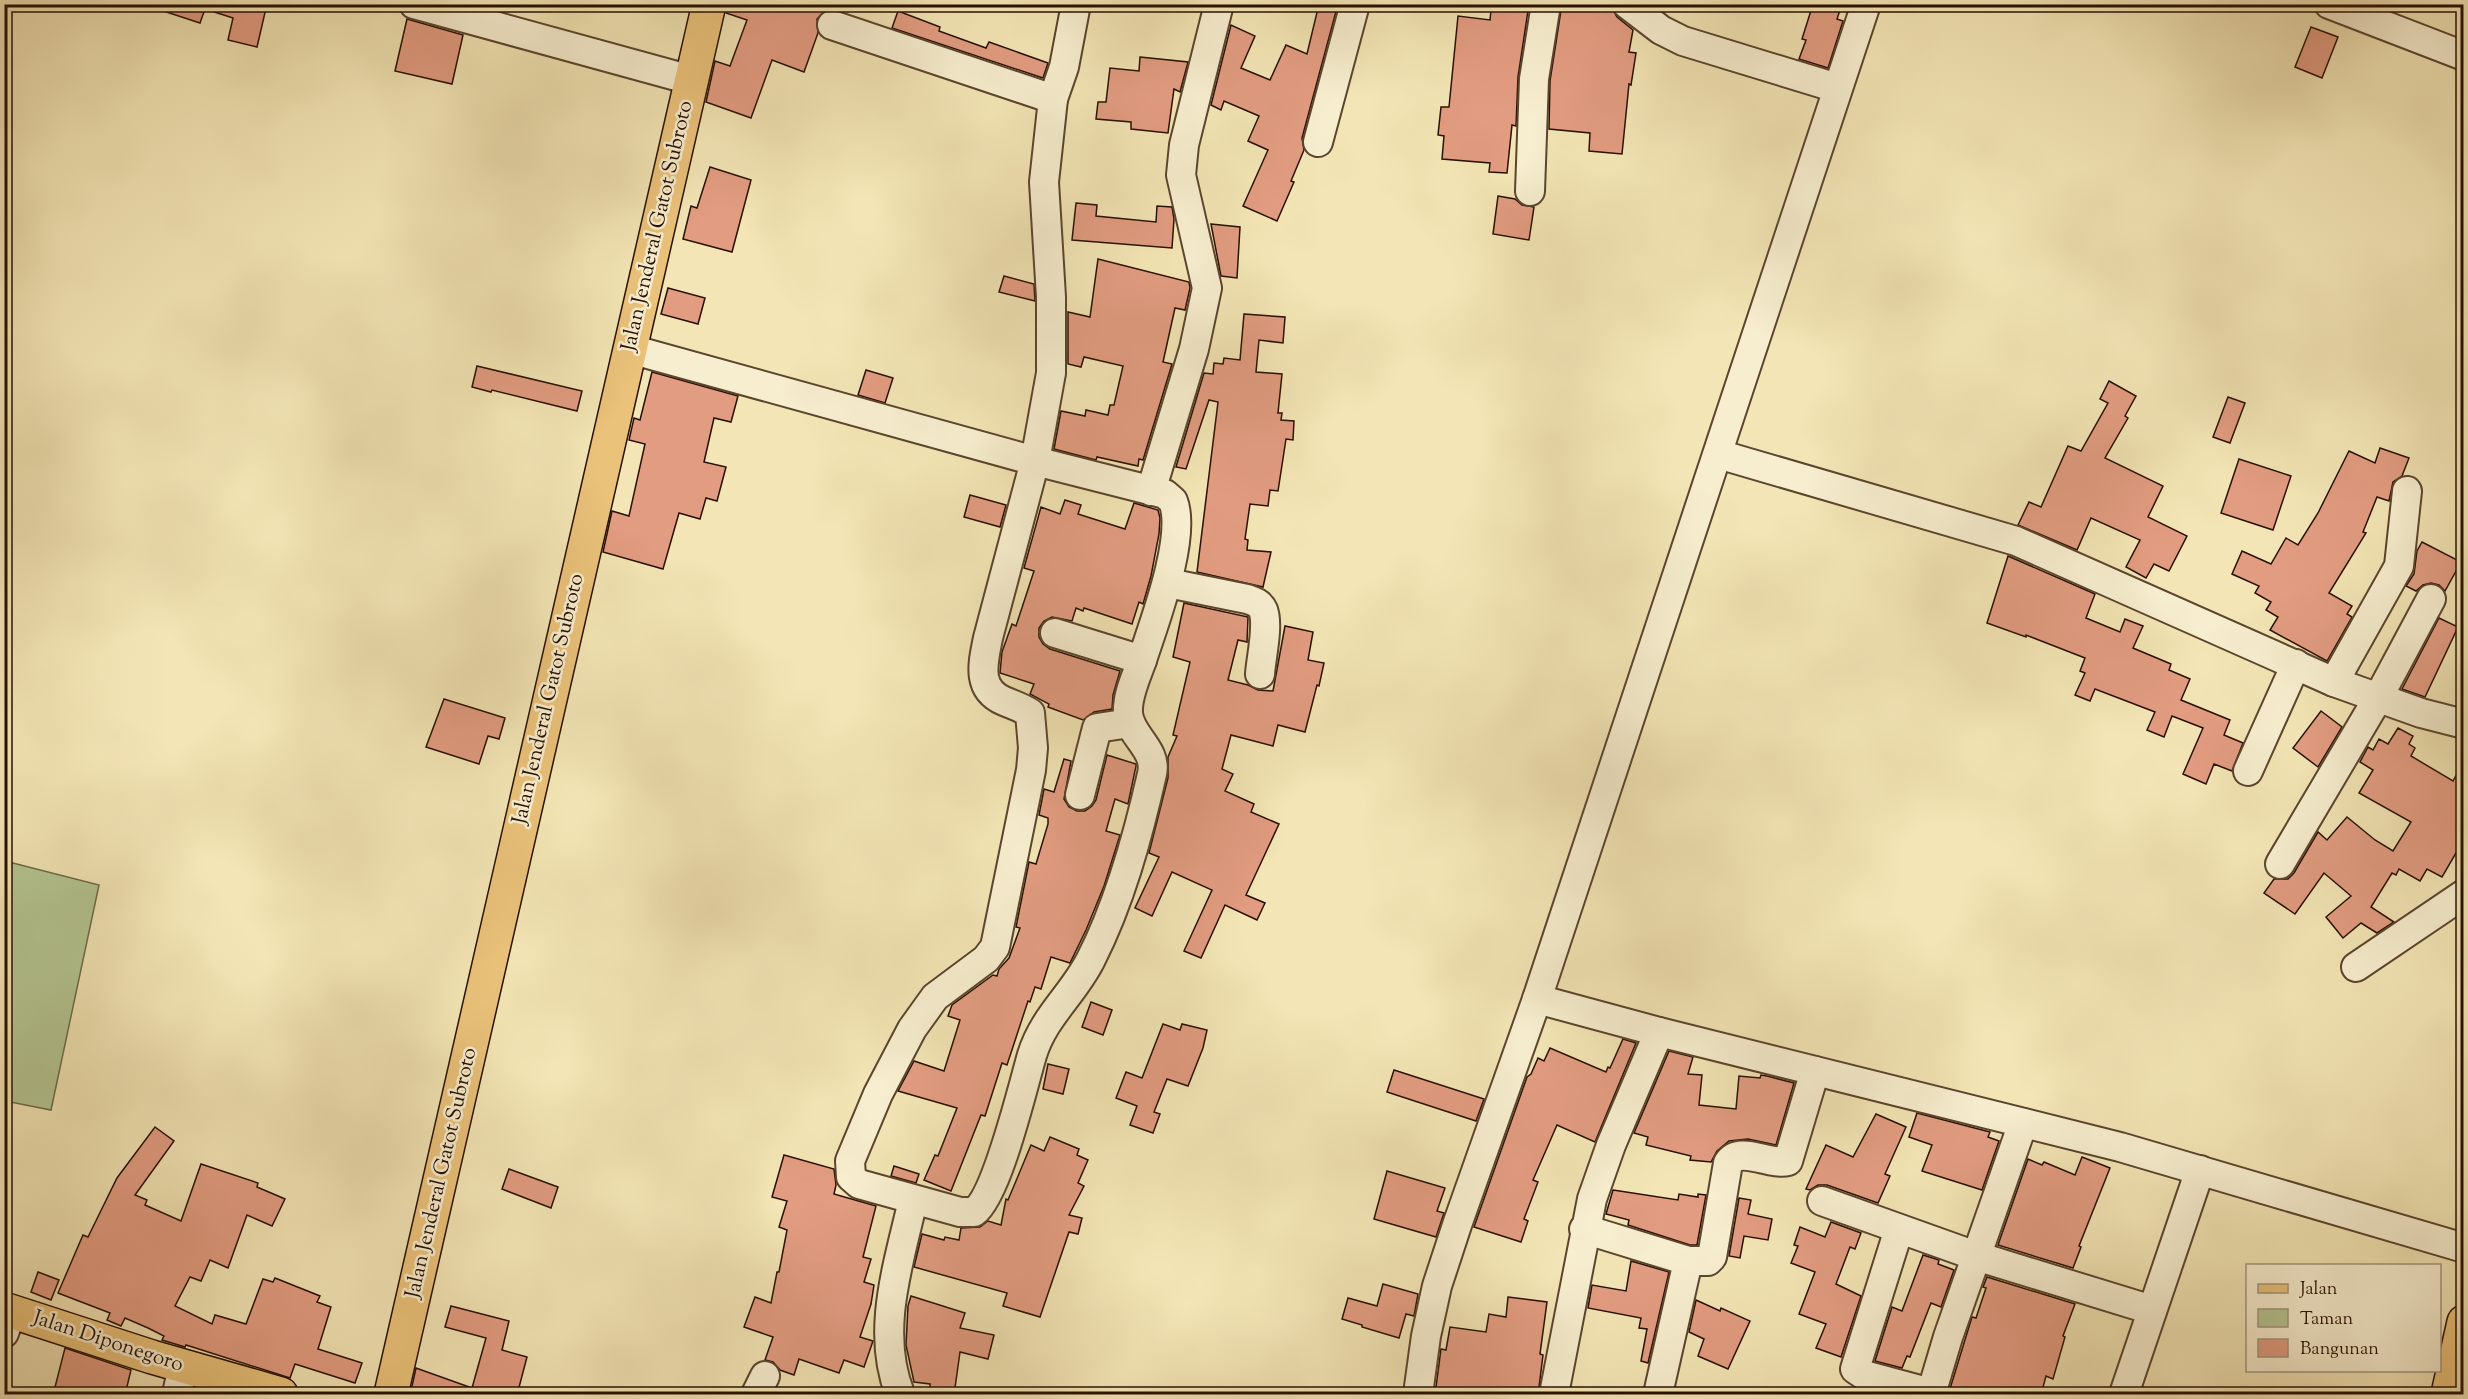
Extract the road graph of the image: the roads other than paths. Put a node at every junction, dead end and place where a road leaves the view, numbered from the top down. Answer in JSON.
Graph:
{"nodes":[{"id":1,"x":414,"y":4,"type":"edge"},
{"id":2,"x":709,"y":4,"type":"edge"},
{"id":3,"x":1076,"y":4,"type":"edge"},
{"id":4,"x":1219,"y":4,"type":"edge"},
{"id":5,"x":1354,"y":4,"type":"edge"},
{"id":6,"x":1546,"y":4,"type":"edge"},
{"id":7,"x":1866,"y":4,"type":"edge"},
{"id":8,"x":2329,"y":4,"type":"edge"},
{"id":9,"x":1631,"y":5,"type":"edge"},
{"id":10,"x":832,"y":26,"type":"dead end"},
{"id":11,"x":2463,"y":56,"type":"edge"},
{"id":12,"x":691,"y":80,"type":"junction"},
{"id":13,"x":1838,"y":88,"type":"junction"},
{"id":14,"x":1053,"y":99,"type":"junction"},
{"id":15,"x":1318,"y":142,"type":"dead end"},
{"id":16,"x":1530,"y":191,"type":"dead end"},
{"id":17,"x":630,"y":349,"type":"junction"},
{"id":18,"x":1718,"y":454,"type":"junction"},
{"id":19,"x":1035,"y":461,"type":"junction"},
{"id":20,"x":1151,"y":490,"type":"junction"},
{"id":21,"x":2407,"y":491,"type":"dead end"},
{"id":22,"x":1168,"y":584,"type":"junction"},
{"id":23,"x":2431,"y":599,"type":"dead end"},
{"id":24,"x":1055,"y":633,"type":"dead end"},
{"id":25,"x":1142,"y":660,"type":"junction"},
{"id":26,"x":2296,"y":664,"type":"junction"},
{"id":27,"x":1260,"y":674,"type":"dead end"},
{"id":28,"x":2334,"y":682,"type":"junction"},
{"id":29,"x":2378,"y":698,"type":"junction"},
{"id":30,"x":1130,"y":723,"type":"junction"},
{"id":31,"x":2463,"y":724,"type":"edge"},
{"id":32,"x":2248,"y":771,"type":"dead end"},
{"id":33,"x":1080,"y":795,"type":"dead end"},
{"id":34,"x":2280,"y":864,"type":"dead end"},
{"id":35,"x":2463,"y":894,"type":"edge"},
{"id":36,"x":2356,"y":967,"type":"dead end"},
{"id":37,"x":1537,"y":999,"type":"junction"},
{"id":38,"x":1659,"y":1032,"type":"junction"},
{"id":39,"x":1815,"y":1071,"type":"junction"},
{"id":40,"x":2023,"y":1123,"type":"junction"},
{"id":41,"x":2200,"y":1170,"type":"junction"},
{"id":42,"x":913,"y":1200,"type":"junction"},
{"id":43,"x":1822,"y":1201,"type":"dead end"},
{"id":44,"x":1584,"y":1229,"type":"junction"},
{"id":45,"x":1899,"y":1229,"type":"junction"},
{"id":46,"x":2463,"y":1248,"type":"edge"},
{"id":47,"x":1976,"y":1256,"type":"junction"},
{"id":48,"x":1688,"y":1261,"type":"junction"},
{"id":49,"x":2152,"y":1310,"type":"junction"},
{"id":50,"x":7,"y":1318,"type":"edge"},
{"id":51,"x":2463,"y":1322,"type":"edge"},
{"id":52,"x":180,"y":1380,"type":"edge"},
{"id":53,"x":1931,"y":1394,"type":"edge"},
{"id":54,"x":281,"y":1395,"type":"edge"},
{"id":55,"x":391,"y":1395,"type":"edge"},
{"id":56,"x":900,"y":1395,"type":"edge"},
{"id":57,"x":1418,"y":1395,"type":"edge"},
{"id":58,"x":1554,"y":1395,"type":"edge"},
{"id":59,"x":1658,"y":1395,"type":"edge"},
{"id":60,"x":2124,"y":1395,"type":"edge"},
{"id":61,"x":2448,"y":1395,"type":"edge"}],
"edges":[{"from":1,"to":12,"type":"street"},
{"from":2,"to":12,"type":"main road","name":"Jalan Jenderal Gatot Subroto"},
{"from":3,"to":14,"type":"street"},
{"from":4,"to":20,"type":"street"},
{"from":5,"to":15,"type":"street"},
{"from":6,"to":16,"type":"street"},
{"from":7,"to":13,"type":"street"},
{"from":8,"to":11,"type":"street"},
{"from":9,"to":13,"type":"street"},
{"from":10,"to":14,"type":"street"},
{"from":12,"to":17,"type":"main road","name":"Jalan Jenderal Gatot Subroto"},
{"from":13,"to":18,"type":"street"},
{"from":14,"to":19,"type":"street"},
{"from":17,"to":19,"type":"street"},
{"from":17,"to":55,"type":"main road","name":"Jalan Jenderal Gatot Subroto"},
{"from":18,"to":26,"type":"street"},
{"from":18,"to":37,"type":"street"},
{"from":19,"to":20,"type":"street"},
{"from":19,"to":42,"type":"street"},
{"from":20,"to":22,"type":"street"},
{"from":21,"to":28,"type":"street"},
{"from":22,"to":25,"type":"street"},
{"from":22,"to":27,"type":"street"},
{"from":23,"to":29,"type":"street"},
{"from":24,"to":25,"type":"street"},
{"from":25,"to":30,"type":"street"},
{"from":26,"to":28,"type":"street"},
{"from":26,"to":32,"type":"street"},
{"from":28,"to":29,"type":"street"},
{"from":29,"to":31,"type":"street"},
{"from":29,"to":34,"type":"street"},
{"from":30,"to":33,"type":"street"},
{"from":30,"to":42,"type":"street"},
{"from":35,"to":36,"type":"street"},
{"from":37,"to":38,"type":"street"},
{"from":37,"to":57,"type":"street"},
{"from":38,"to":39,"type":"street"},
{"from":38,"to":44,"type":"street"},
{"from":39,"to":40,"type":"street"},
{"from":39,"to":48,"type":"street"},
{"from":40,"to":41,"type":"street"},
{"from":40,"to":47,"type":"street"},
{"from":41,"to":46,"type":"street"},
{"from":41,"to":49,"type":"street"},
{"from":42,"to":56,"type":"street"},
{"from":43,"to":45,"type":"street"},
{"from":44,"to":48,"type":"street"},
{"from":44,"to":58,"type":"street"},
{"from":45,"to":47,"type":"street"},
{"from":45,"to":53,"type":"street"},
{"from":47,"to":49,"type":"street"},
{"from":47,"to":53,"type":"street"},
{"from":48,"to":59,"type":"street"},
{"from":49,"to":60,"type":"street"},
{"from":50,"to":52,"type":"main road","name":"Jalan Diponegoro"},
{"from":51,"to":61,"type":"main road"},
{"from":52,"to":54,"type":"main road","name":"Jalan Diponegoro"}]}
